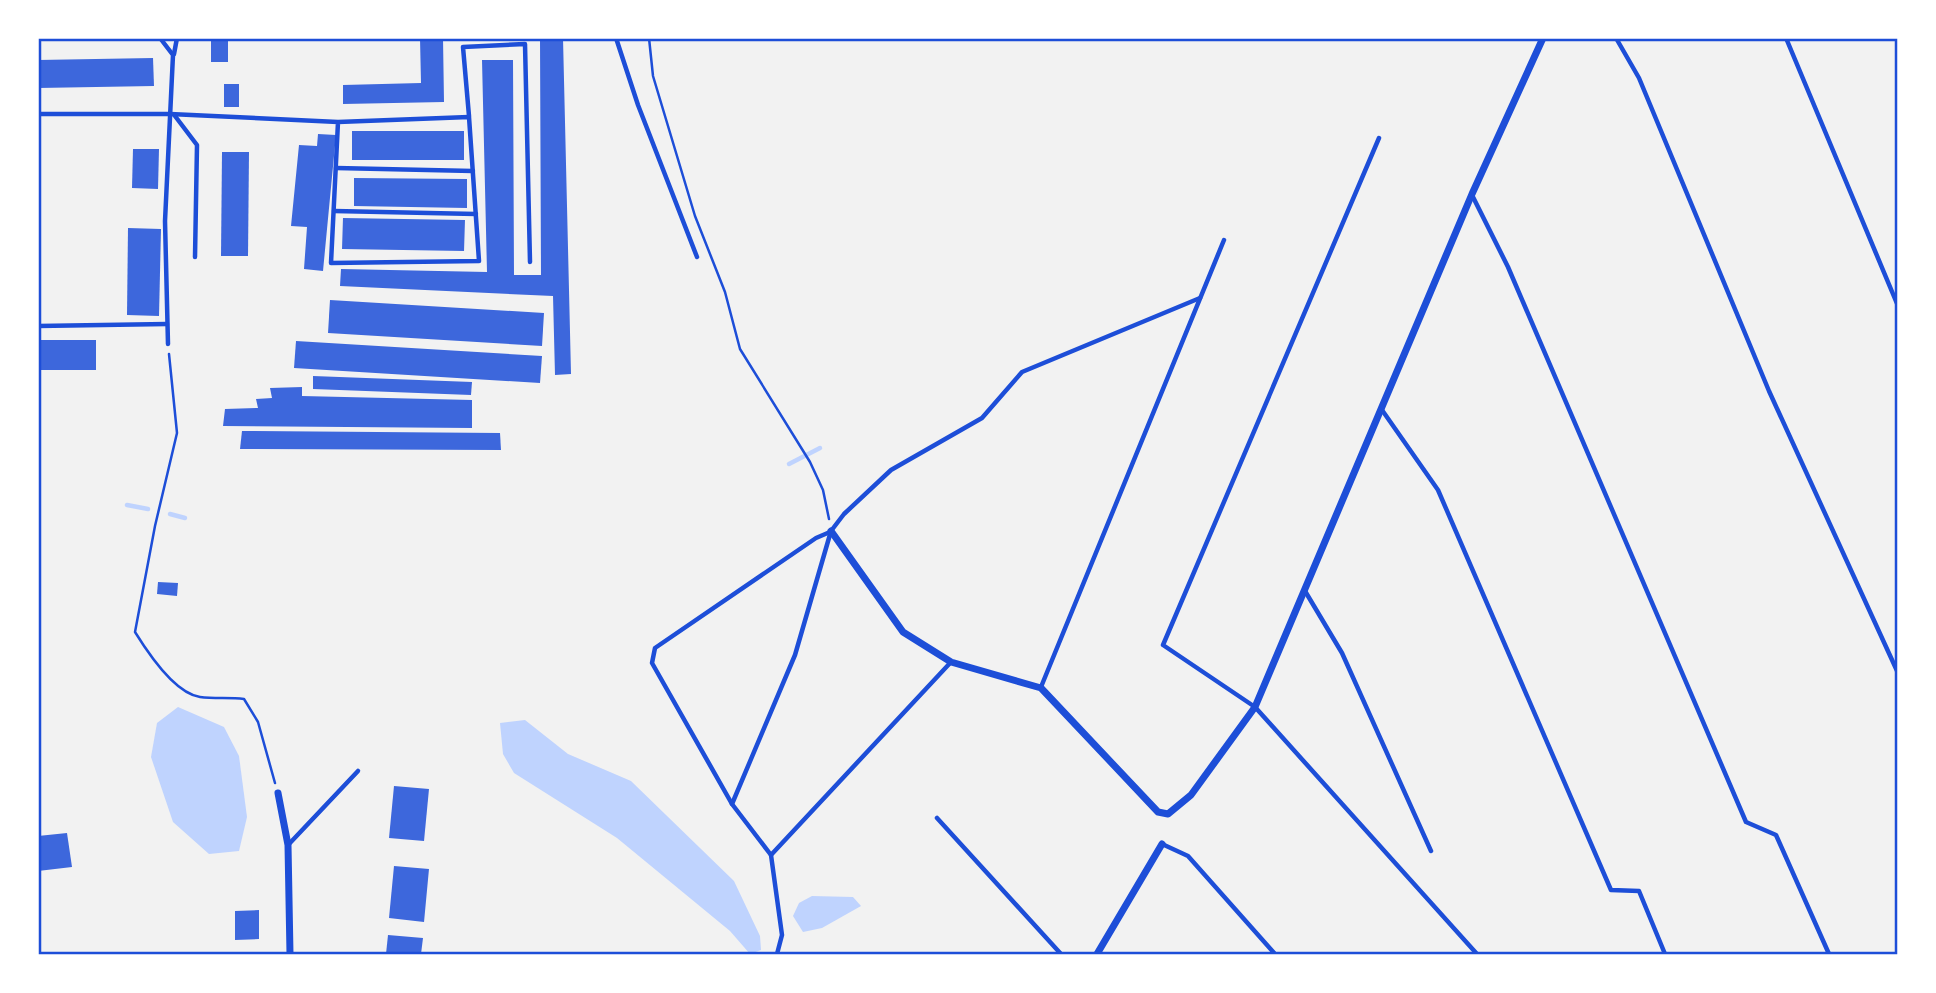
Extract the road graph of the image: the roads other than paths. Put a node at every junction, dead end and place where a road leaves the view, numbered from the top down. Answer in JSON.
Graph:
{"nodes":[{"id":1,"x":160,"y":38,"type":"edge"},
{"id":2,"x":177,"y":38,"type":"edge"},
{"id":3,"x":616,"y":38,"type":"edge"},
{"id":4,"x":1543,"y":38,"type":"edge"},
{"id":5,"x":1616,"y":38,"type":"edge"},
{"id":6,"x":1786,"y":38,"type":"edge"},
{"id":7,"x":173,"y":55,"type":"junction"},
{"id":8,"x":38,"y":114,"type":"edge"},
{"id":9,"x":172,"y":115,"type":"junction"},
{"id":10,"x":469,"y":117,"type":"junction"},
{"id":11,"x":338,"y":122,"type":"junction"},
{"id":12,"x":1379,"y":138,"type":"dead end"},
{"id":13,"x":336,"y":167,"type":"junction"},
{"id":14,"x":473,"y":171,"type":"junction"},
{"id":15,"x":1472,"y":194,"type":"junction"},
{"id":16,"x":334,"y":211,"type":"junction"},
{"id":17,"x":475,"y":214,"type":"junction"},
{"id":18,"x":1224,"y":240,"type":"dead end"},
{"id":19,"x":195,"y":257,"type":"dead end"},
{"id":20,"x":697,"y":257,"type":"dead end"},
{"id":21,"x":530,"y":262,"type":"dead end"},
{"id":22,"x":1200,"y":298,"type":"junction"},
{"id":23,"x":1898,"y":306,"type":"edge"},
{"id":24,"x":167,"y":324,"type":"junction"},
{"id":25,"x":38,"y":326,"type":"edge"},
{"id":26,"x":167,"y":344,"type":"road end"},
{"id":27,"x":1382,"y":410,"type":"junction"},
{"id":28,"x":831,"y":531,"type":"junction"},
{"id":29,"x":1305,"y":590,"type":"junction"},
{"id":30,"x":951,"y":662,"type":"junction"},
{"id":31,"x":1898,"y":673,"type":"edge"},
{"id":32,"x":1041,"y":688,"type":"junction"},
{"id":33,"x":1255,"y":707,"type":"junction"},
{"id":34,"x":358,"y":771,"type":"dead end"},
{"id":35,"x":278,"y":793,"type":"road end"},
{"id":36,"x":732,"y":804,"type":"junction"},
{"id":37,"x":937,"y":818,"type":"dead end"},
{"id":38,"x":1162,"y":844,"type":"joint"},
{"id":39,"x":288,"y":845,"type":"junction"},
{"id":40,"x":1431,"y":851,"type":"dead end"},
{"id":41,"x":771,"y":855,"type":"junction"},
{"id":42,"x":290,"y":954,"type":"edge"},
{"id":43,"x":777,"y":954,"type":"edge"},
{"id":44,"x":1061,"y":954,"type":"edge"},
{"id":45,"x":1097,"y":954,"type":"edge"},
{"id":46,"x":1275,"y":954,"type":"edge"},
{"id":47,"x":1477,"y":954,"type":"edge"},
{"id":48,"x":1665,"y":954,"type":"edge"},
{"id":49,"x":1829,"y":954,"type":"edge"}],
"edges":[{"from":1,"to":7,"type":"lane"},
{"from":2,"to":7,"type":"lane"},
{"from":3,"to":20,"type":"lane"},
{"from":4,"to":15,"type":"street"},
{"from":5,"to":31,"type":"lane"},
{"from":6,"to":23,"type":"lane"},
{"from":7,"to":9,"type":"lane"},
{"from":8,"to":9,"type":"lane"},
{"from":9,"to":11,"type":"lane"},
{"from":9,"to":19,"type":"lane"},
{"from":9,"to":24,"type":"lane"},
{"from":10,"to":11,"type":"lane"},
{"from":10,"to":14,"type":"lane"},
{"from":10,"to":21,"type":"lane"},
{"from":11,"to":13,"type":"lane"},
{"from":12,"to":33,"type":"lane"},
{"from":13,"to":14,"type":"lane"},
{"from":13,"to":16,"type":"lane"},
{"from":14,"to":17,"type":"lane"},
{"from":15,"to":27,"type":"street"},
{"from":15,"to":49,"type":"lane"},
{"from":16,"to":17,"type":"lane"},
{"from":16,"to":17,"type":"lane"},
{"from":18,"to":22,"type":"lane"},
{"from":22,"to":28,"type":"lane"},
{"from":22,"to":32,"type":"lane"},
{"from":24,"to":25,"type":"lane"},
{"from":24,"to":26,"type":"lane"},
{"from":27,"to":29,"type":"street"},
{"from":27,"to":48,"type":"lane"},
{"from":28,"to":30,"type":"street"},
{"from":28,"to":36,"type":"lane"},
{"from":28,"to":36,"type":"lane"},
{"from":29,"to":33,"type":"street"},
{"from":29,"to":40,"type":"lane"},
{"from":30,"to":32,"type":"street"},
{"from":30,"to":41,"type":"lane"},
{"from":32,"to":33,"type":"street"},
{"from":33,"to":47,"type":"lane"},
{"from":34,"to":39,"type":"lane"},
{"from":35,"to":39,"type":"street"},
{"from":36,"to":41,"type":"lane"},
{"from":37,"to":44,"type":"lane"},
{"from":38,"to":45,"type":"street"},
{"from":38,"to":46,"type":"lane"},
{"from":39,"to":42,"type":"street"},
{"from":41,"to":43,"type":"lane"}]}
